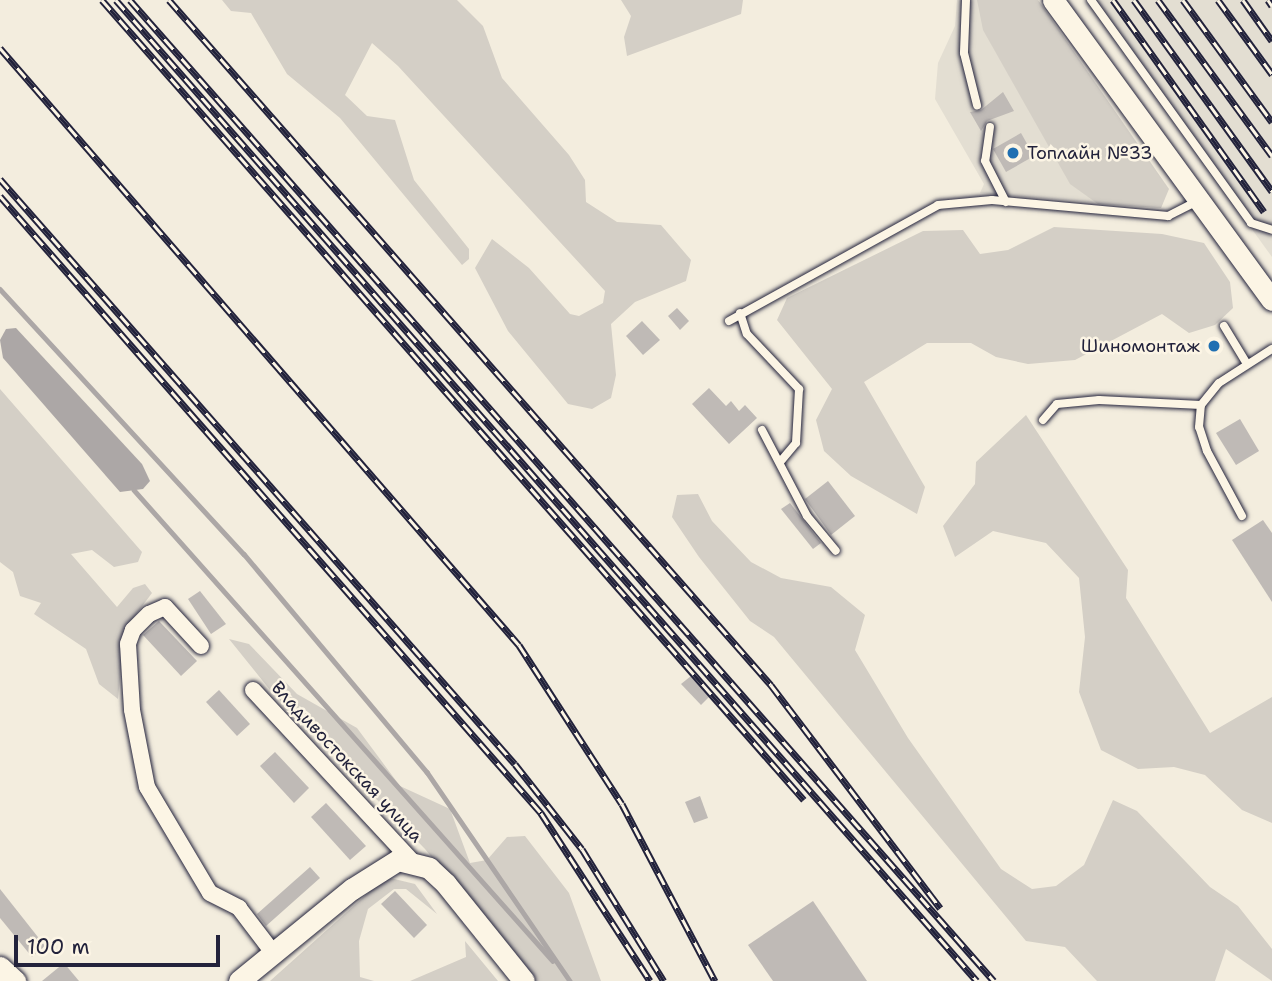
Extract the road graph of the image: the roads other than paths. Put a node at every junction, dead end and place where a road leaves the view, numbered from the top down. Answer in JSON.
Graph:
{"nodes":[{"id":1,"x":966,"y":0,"type":"edge"},
{"id":2,"x":1053,"y":0,"type":"edge"},
{"id":3,"x":1091,"y":0,"type":"edge"},
{"id":4,"x":977,"y":105,"type":"dead end"},
{"id":5,"x":990,"y":127,"type":"dead end"},
{"id":6,"x":1200,"y":199,"type":"junction"},
{"id":7,"x":1006,"y":201,"type":"junction"},
{"id":8,"x":1272,"y":230,"type":"edge"},
{"id":9,"x":1272,"y":300,"type":"edge"},
{"id":10,"x":740,"y":313,"type":"junction"},
{"id":11,"x":729,"y":321,"type":"dead end"},
{"id":12,"x":1224,"y":326,"type":"dead end"},
{"id":13,"x":1272,"y":349,"type":"edge"},
{"id":14,"x":1247,"y":364,"type":"junction"},
{"id":15,"x":1201,"y":405,"type":"junction"},
{"id":16,"x":1043,"y":420,"type":"dead end"},
{"id":17,"x":762,"y":430,"type":"dead end"},
{"id":18,"x":780,"y":462,"type":"junction"},
{"id":19,"x":1242,"y":516,"type":"dead end"},
{"id":20,"x":836,"y":551,"type":"dead end"},
{"id":21,"x":201,"y":646,"type":"dead end"},
{"id":22,"x":253,"y":690,"type":"dead end"},
{"id":23,"x":412,"y":861,"type":"junction"},
{"id":24,"x":275,"y":954,"type":"junction"},
{"id":25,"x":0,"y":967,"type":"edge"},
{"id":26,"x":15,"y":981,"type":"edge"},
{"id":27,"x":239,"y":981,"type":"edge"},
{"id":28,"x":524,"y":981,"type":"edge"}],
"edges":[{"from":1,"to":4,"type":"lane"},
{"from":2,"to":6,"type":"street"},
{"from":3,"to":8,"type":"lane"},
{"from":5,"to":7,"type":"lane"},
{"from":6,"to":7,"type":"lane"},
{"from":6,"to":9,"type":"street"},
{"from":7,"to":10,"type":"lane"},
{"from":10,"to":11,"type":"lane"},
{"from":10,"to":18,"type":"lane"},
{"from":12,"to":14,"type":"lane"},
{"from":13,"to":14,"type":"lane"},
{"from":14,"to":15,"type":"lane"},
{"from":15,"to":16,"type":"lane"},
{"from":15,"to":19,"type":"lane"},
{"from":17,"to":18,"type":"lane"},
{"from":18,"to":20,"type":"lane"},
{"from":21,"to":24,"type":"street"},
{"from":22,"to":23,"type":"street","name":"Владивостокская улица"},
{"from":23,"to":24,"type":"street"},
{"from":23,"to":28,"type":"street"},
{"from":24,"to":27,"type":"street"},
{"from":25,"to":26,"type":"street"}]}
